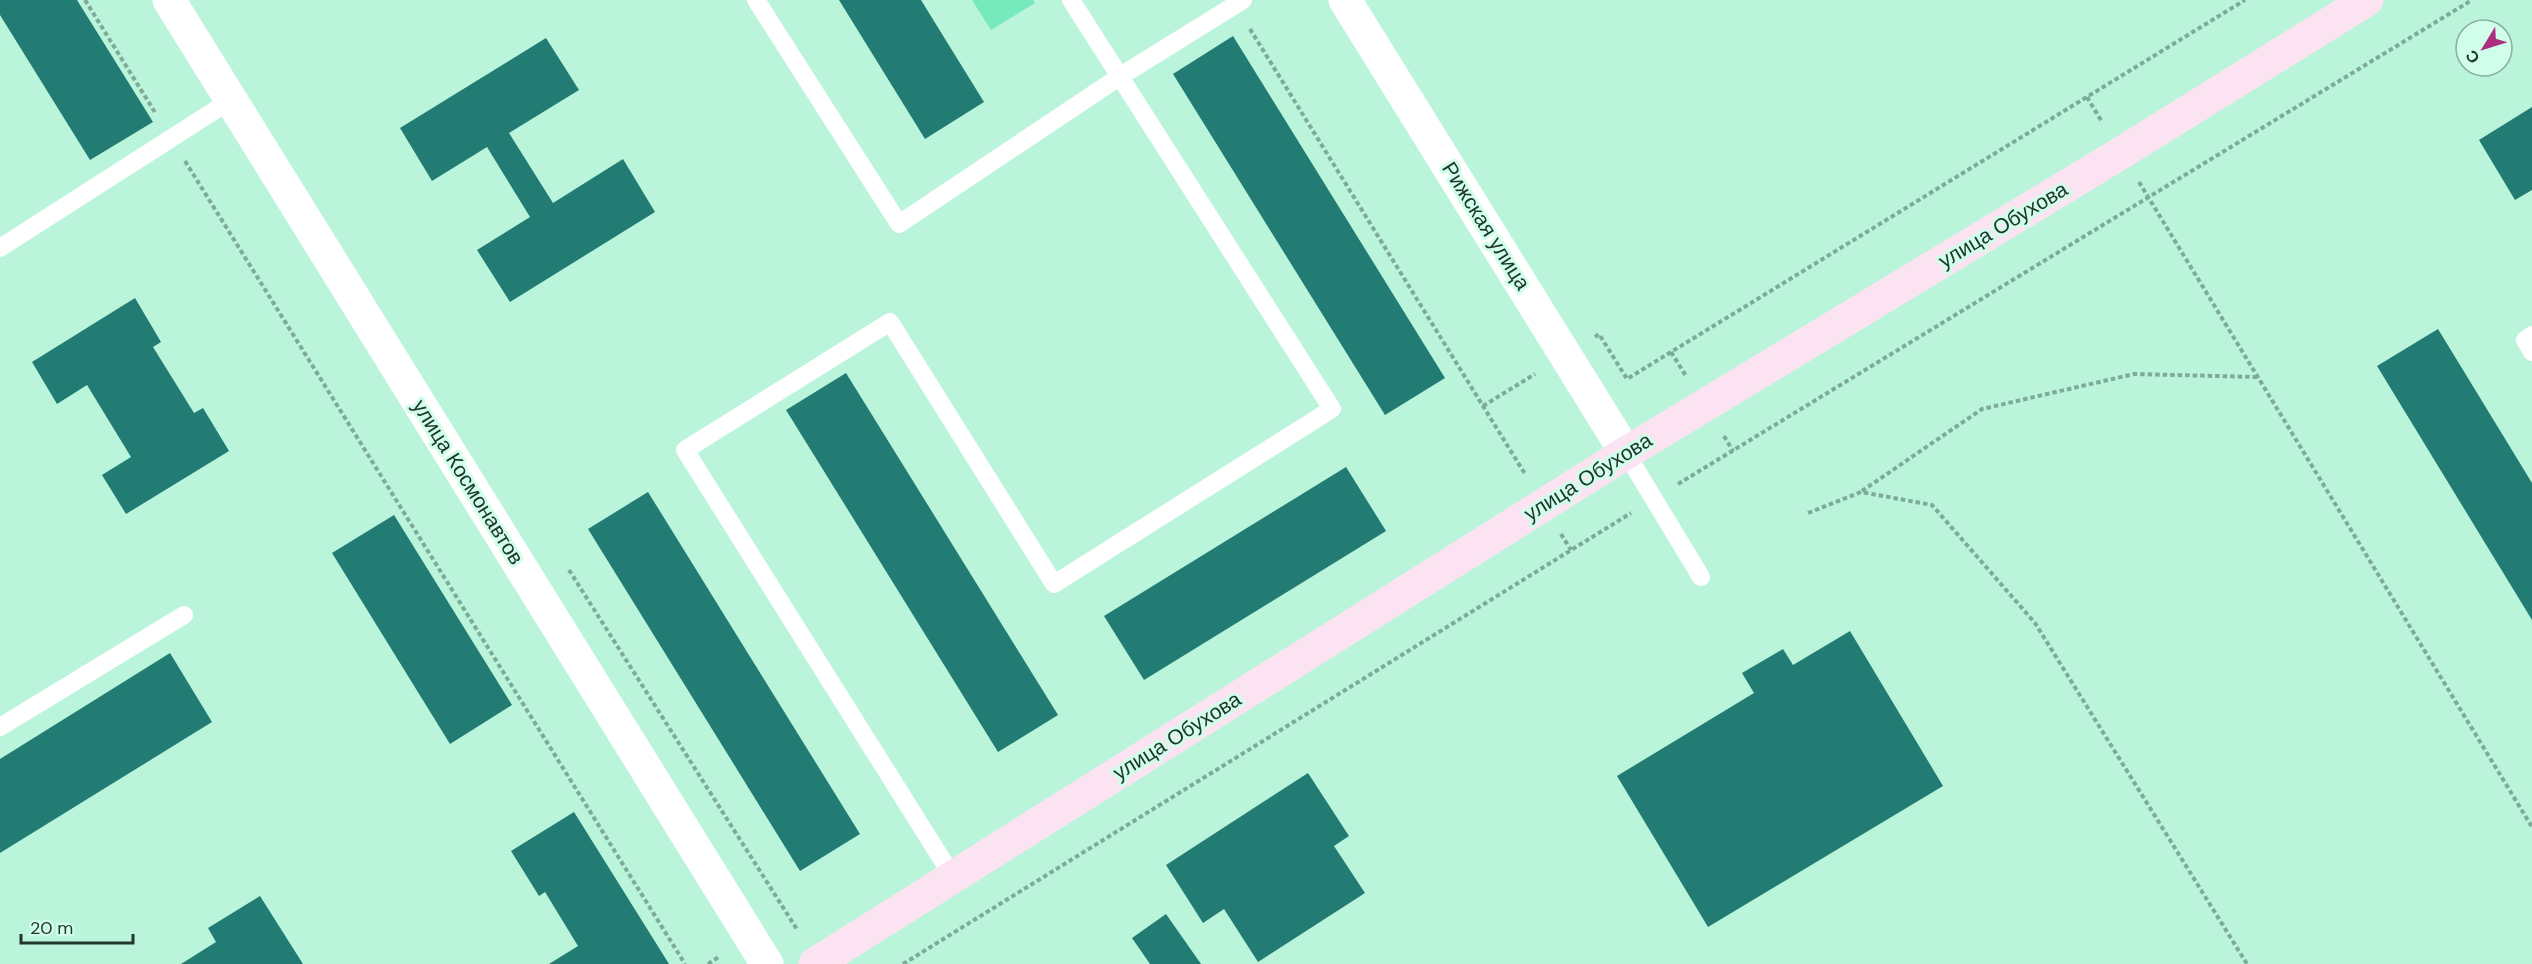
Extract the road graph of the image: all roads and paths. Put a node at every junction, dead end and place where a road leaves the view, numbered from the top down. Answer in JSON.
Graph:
{"nodes":[{"id":1,"x":85,"y":0,"type":"edge"},
{"id":2,"x":170,"y":0,"type":"edge"},
{"id":3,"x":756,"y":0,"type":"edge"},
{"id":4,"x":1071,"y":0,"type":"edge"},
{"id":5,"x":1345,"y":0,"type":"edge"},
{"id":6,"x":2245,"y":0,"type":"edge"},
{"id":7,"x":2367,"y":0,"type":"edge"},
{"id":8,"x":2472,"y":0,"type":"edge"},
{"id":9,"x":1239,"y":3,"type":"edge"},
{"id":10,"x":1119,"y":77,"type":"junction"},
{"id":11,"x":2087,"y":97,"type":"junction"},
{"id":12,"x":231,"y":100,"type":"junction"},
{"id":13,"x":2104,"y":125,"type":"dead end"},
{"id":14,"x":172,"y":140,"type":"junction"},
{"id":15,"x":2121,"y":153,"type":"junction"},
{"id":16,"x":2148,"y":197,"type":"junction"},
{"id":17,"x":0,"y":248,"type":"edge"},
{"id":18,"x":1599,"y":334,"type":"dead end"},
{"id":19,"x":2532,"y":335,"type":"edge"},
{"id":20,"x":2532,"y":352,"type":"edge"},
{"id":21,"x":2258,"y":377,"type":"junction"},
{"id":22,"x":1483,"y":406,"type":"dead end"},
{"id":23,"x":1626,"y":453,"type":"junction"},
{"id":24,"x":1685,"y":480,"type":"dead end"},
{"id":25,"x":1861,"y":492,"type":"junction"},
{"id":26,"x":1808,"y":513,"type":"dead end"},
{"id":27,"x":1619,"y":521,"type":"dead end"},
{"id":28,"x":1701,"y":577,"type":"dead end"},
{"id":29,"x":184,"y":615,"type":"dead end"},
{"id":30,"x":0,"y":727,"type":"edge"},
{"id":31,"x":2532,"y":827,"type":"edge"},
{"id":32,"x":953,"y":877,"type":"junction"},
{"id":33,"x":685,"y":964,"type":"edge"},
{"id":34,"x":767,"y":964,"type":"edge"},
{"id":35,"x":815,"y":964,"type":"edge"},
{"id":36,"x":903,"y":964,"type":"edge"},
{"id":37,"x":2247,"y":964,"type":"edge"}],
"edges":[{"from":1,"to":14,"type":"path"},
{"from":2,"to":12,"type":"street","name":"улица Космонавтов"},
{"from":3,"to":10,"type":"lane"},
{"from":4,"to":10,"type":"lane"},
{"from":5,"to":23,"type":"street","name":"Рижская улица"},
{"from":6,"to":11,"type":"path"},
{"from":7,"to":15,"type":"main road","name":"улица Обухова"},
{"from":8,"to":16,"type":"path"},
{"from":9,"to":10,"type":"lane"},
{"from":9,"to":22,"type":"path"},
{"from":10,"to":32,"type":"lane"},
{"from":11,"to":13,"type":"path"},
{"from":11,"to":18,"type":"path"},
{"from":12,"to":14,"type":"lane"},
{"from":12,"to":34,"type":"street","name":"улица Космонавтов"},
{"from":14,"to":17,"type":"lane"},
{"from":14,"to":33,"type":"path"},
{"from":15,"to":16,"type":"path"},
{"from":15,"to":23,"type":"main road","name":"улица Обухова"},
{"from":16,"to":21,"type":"path"},
{"from":16,"to":24,"type":"path"},
{"from":19,"to":20,"type":"lane"},
{"from":21,"to":25,"type":"path"},
{"from":21,"to":31,"type":"path"},
{"from":23,"to":28,"type":"lane"},
{"from":23,"to":32,"type":"main road","name":"улица Обухова"},
{"from":25,"to":26,"type":"path"},
{"from":25,"to":37,"type":"path"},
{"from":27,"to":36,"type":"path"},
{"from":29,"to":30,"type":"lane"},
{"from":32,"to":35,"type":"main road","name":"улица Обухова"}]}
